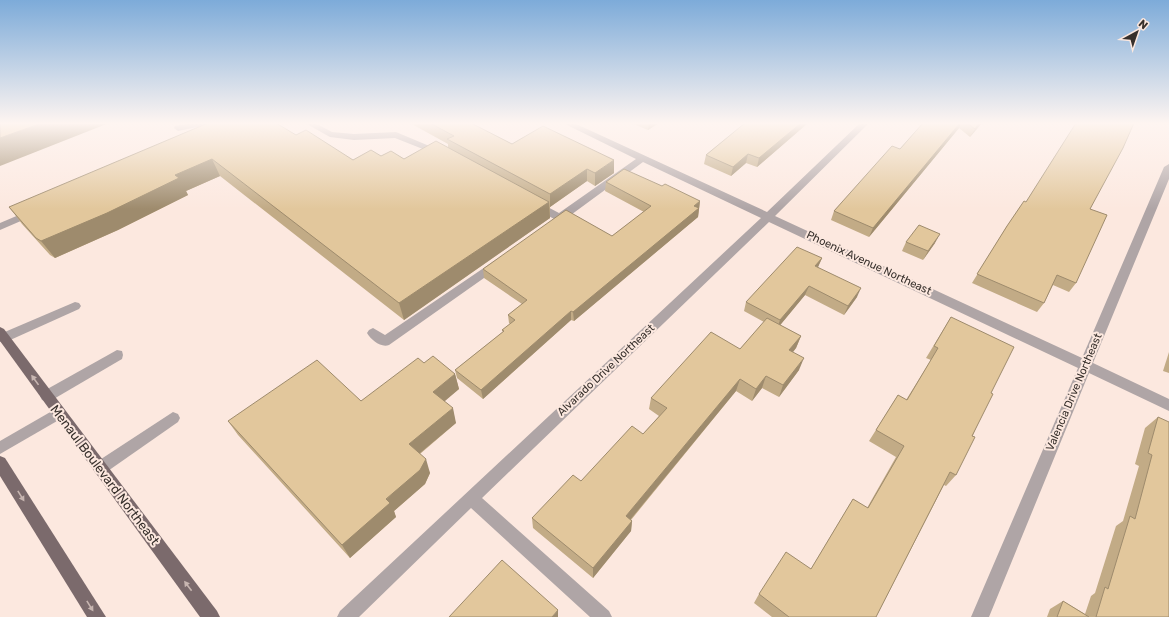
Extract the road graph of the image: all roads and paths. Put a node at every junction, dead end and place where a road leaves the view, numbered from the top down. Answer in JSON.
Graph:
{"nodes":[{"id":1,"x":439,"y":152,"type":"edge"},
{"id":2,"x":630,"y":152,"type":"edge"},
{"id":3,"x":835,"y":152,"type":"edge"},
{"id":4,"x":643,"y":158,"type":"junction"},
{"id":5,"x":452,"y":159,"type":"edge"},
{"id":6,"x":1169,"y":167,"type":"edge"},
{"id":7,"x":526,"y":200,"type":"edge"},
{"id":8,"x":41,"y":209,"type":"edge"},
{"id":9,"x":769,"y":216,"type":"junction"},
{"id":10,"x":560,"y":218,"type":"junction"},
{"id":11,"x":0,"y":227,"type":"edge"},
{"id":12,"x":547,"y":228,"type":"edge"},
{"id":13,"x":508,"y":255,"type":"edge"},
{"id":14,"x":75,"y":306,"type":"dead end"},
{"id":15,"x":373,"y":333,"type":"dead end"},
{"id":16,"x":2,"y":335,"type":"edge"},
{"id":17,"x":117,"y":355,"type":"dead end"},
{"id":18,"x":1085,"y":365,"type":"junction"},
{"id":19,"x":47,"y":396,"type":"junction"},
{"id":20,"x":1169,"y":404,"type":"edge"},
{"id":21,"x":59,"y":413,"type":"junction"},
{"id":22,"x":173,"y":418,"type":"dead end"},
{"id":23,"x":0,"y":448,"type":"edge"},
{"id":24,"x":0,"y":463,"type":"edge"},
{"id":25,"x":100,"y":468,"type":"junction"},
{"id":26,"x":472,"y":498,"type":"junction"},
{"id":27,"x":97,"y":617,"type":"edge"},
{"id":28,"x":211,"y":617,"type":"edge"},
{"id":29,"x":346,"y":617,"type":"edge"},
{"id":30,"x":603,"y":617,"type":"edge"},
{"id":31,"x":980,"y":617,"type":"edge"}],
"edges":[{"from":1,"to":5,"type":"street"},
{"from":2,"to":4,"type":"street","name":"Phoenix Avenue Northeast"},
{"from":3,"to":9,"type":"street","name":"Alvarado Drive Northeast"},
{"from":4,"to":9,"type":"street","name":"Phoenix Avenue Northeast"},
{"from":4,"to":10,"type":"street"},
{"from":6,"to":18,"type":"street","name":"Valencia Drive Northeast"},
{"from":7,"to":10,"type":"street"},
{"from":8,"to":11,"type":"street"},
{"from":9,"to":18,"type":"street","name":"Phoenix Avenue Northeast"},
{"from":9,"to":26,"type":"street","name":"Alvarado Drive Northeast"},
{"from":10,"to":12,"type":"street"},
{"from":13,"to":15,"type":"street"},
{"from":14,"to":16,"type":"street"},
{"from":19,"to":16,"type":"main road","name":"Menaul Boulevard Northeast","one_way":true},
{"from":17,"to":19,"type":"street"},
{"from":18,"to":20,"type":"street","name":"Phoenix Avenue Northeast"},
{"from":18,"to":31,"type":"street","name":"Valencia Drive Northeast"},
{"from":19,"to":21,"type":"main road","name":"Menaul Boulevard Northeast"},
{"from":21,"to":23,"type":"street"},
{"from":21,"to":25,"type":"main road","name":"Menaul Boulevard Northeast"},
{"from":22,"to":25,"type":"street"},
{"from":24,"to":27,"type":"main road","one_way":true},
{"from":28,"to":25,"type":"main road","name":"Menaul Boulevard Northeast","one_way":true},
{"from":26,"to":29,"type":"street","name":"Alvarado Drive Northeast"},
{"from":26,"to":30,"type":"street"}]}
